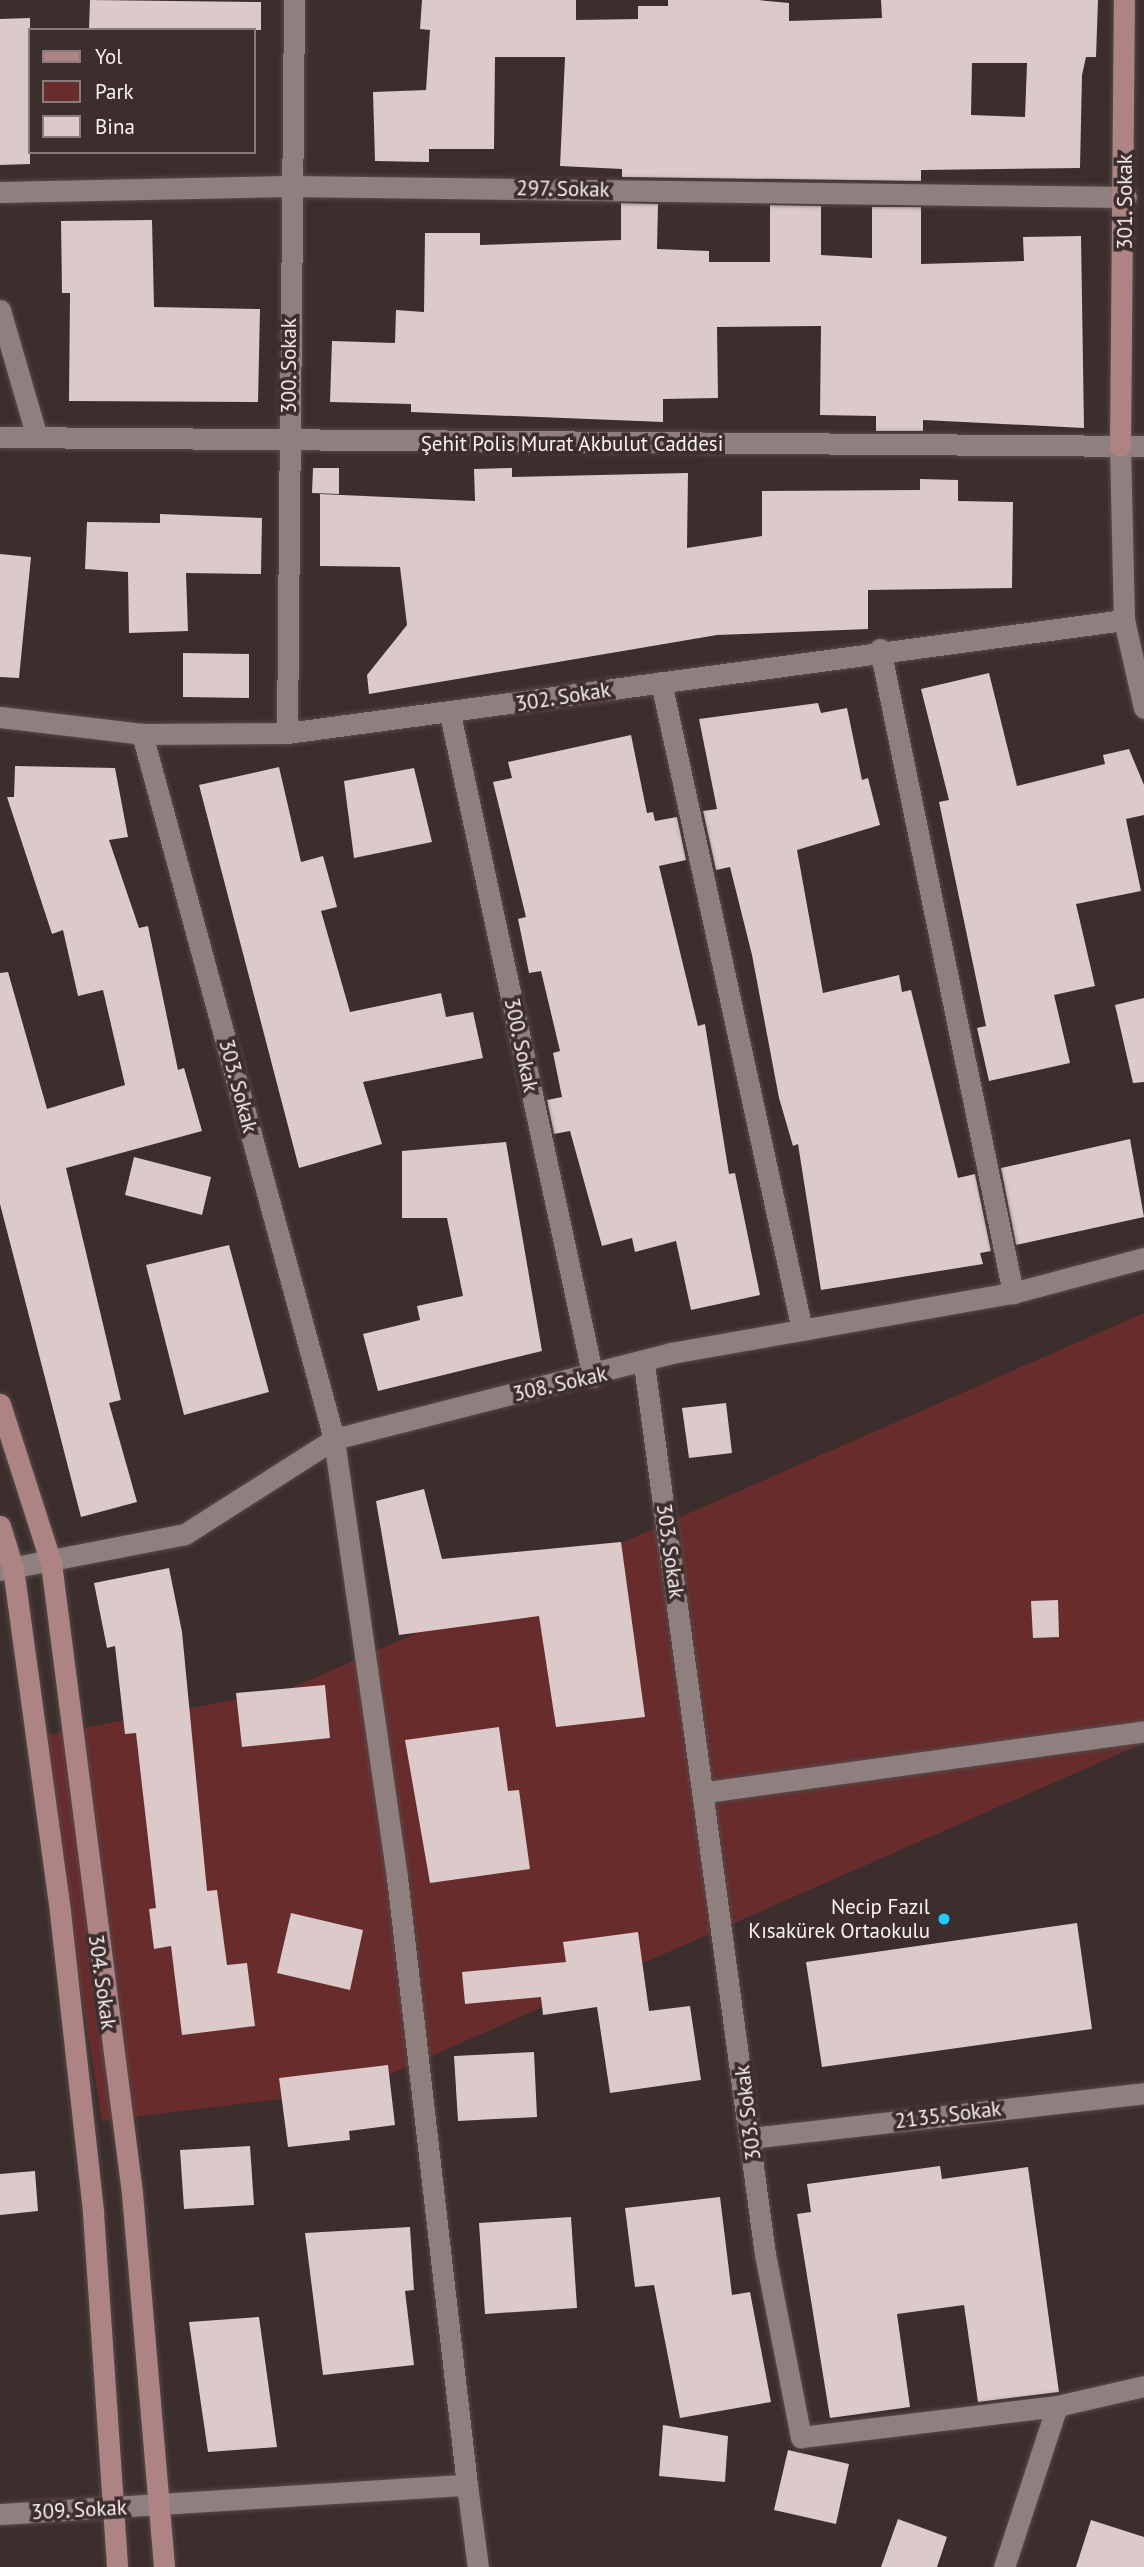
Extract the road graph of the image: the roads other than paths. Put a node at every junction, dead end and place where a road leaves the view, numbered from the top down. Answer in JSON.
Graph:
{"nodes":[{"id":1,"x":293,"y":0,"type":"edge"},
{"id":2,"x":1124,"y":0,"type":"edge"},
{"id":3,"x":290,"y":186,"type":"junction"},
{"id":4,"x":0,"y":192,"type":"edge"},
{"id":5,"x":1126,"y":197,"type":"junction"},
{"id":6,"x":0,"y":310,"type":"edge"},
{"id":7,"x":36,"y":434,"type":"junction"},
{"id":8,"x":0,"y":438,"type":"edge"},
{"id":9,"x":289,"y":444,"type":"junction"},
{"id":10,"x":1120,"y":446,"type":"junction"},
{"id":11,"x":1144,"y":446,"type":"edge"},
{"id":12,"x":1124,"y":620,"type":"junction"},
{"id":13,"x":880,"y":649,"type":"junction"},
{"id":14,"x":661,"y":682,"type":"junction"},
{"id":15,"x":1144,"y":708,"type":"edge"},
{"id":16,"x":450,"y":713,"type":"junction"},
{"id":17,"x":0,"y":717,"type":"edge"},
{"id":18,"x":287,"y":733,"type":"junction"},
{"id":19,"x":142,"y":734,"type":"junction"},
{"id":20,"x":1144,"y":1258,"type":"edge"},
{"id":21,"x":1013,"y":1293,"type":"junction"},
{"id":22,"x":802,"y":1330,"type":"junction"},
{"id":23,"x":644,"y":1364,"type":"junction"},
{"id":24,"x":593,"y":1377,"type":"junction"},
{"id":25,"x":0,"y":1404,"type":"edge"},
{"id":26,"x":334,"y":1438,"type":"junction"},
{"id":27,"x":0,"y":1526,"type":"edge"},
{"id":28,"x":51,"y":1563,"type":"junction"},
{"id":29,"x":6,"y":1569,"type":"edge"},
{"id":30,"x":1144,"y":1731,"type":"edge"},
{"id":31,"x":707,"y":1792,"type":"junction"},
{"id":32,"x":1144,"y":2093,"type":"edge"},
{"id":33,"x":751,"y":2138,"type":"junction"},
{"id":34,"x":1144,"y":2386,"type":"edge"},
{"id":35,"x":1057,"y":2406,"type":"junction"},
{"id":36,"x":467,"y":2485,"type":"junction"},
{"id":37,"x":157,"y":2505,"type":"junction"},
{"id":38,"x":108,"y":2509,"type":"junction"},
{"id":39,"x":0,"y":2514,"type":"edge"},
{"id":40,"x":117,"y":2567,"type":"edge"},
{"id":41,"x":164,"y":2567,"type":"edge"},
{"id":42,"x":478,"y":2567,"type":"edge"},
{"id":43,"x":1004,"y":2567,"type":"edge"}],
"edges":[{"from":1,"to":3,"type":"street","name":"300. Sokak"},
{"from":2,"to":5,"type":"street","name":"301. Sokak"},
{"from":3,"to":4,"type":"street","name":"297. Sokak"},
{"from":3,"to":5,"type":"street","name":"297. Sokak"},
{"from":3,"to":9,"type":"street","name":"300. Sokak"},
{"from":5,"to":10,"type":"street","name":"301. Sokak"},
{"from":6,"to":7,"type":"street"},
{"from":7,"to":8,"type":"street","name":"Şehit Polis Murat Akbulut Caddesi"},
{"from":7,"to":9,"type":"street","name":"Şehit Polis Murat Akbulut Caddesi"},
{"from":9,"to":10,"type":"street","name":"Şehit Polis Murat Akbulut Caddesi"},
{"from":9,"to":18,"type":"street","name":"300. Sokak"},
{"from":10,"to":11,"type":"street","name":"Şehit Polis Murat Akbulut Caddesi"},
{"from":10,"to":12,"type":"street"},
{"from":12,"to":13,"type":"street","name":"302. Sokak"},
{"from":12,"to":15,"type":"street"},
{"from":13,"to":14,"type":"street","name":"302. Sokak"},
{"from":13,"to":21,"type":"street"},
{"from":14,"to":16,"type":"street","name":"302. Sokak"},
{"from":14,"to":22,"type":"street"},
{"from":16,"to":18,"type":"street","name":"302. Sokak"},
{"from":16,"to":24,"type":"street","name":"300. Sokak"},
{"from":17,"to":19,"type":"street","name":"302. Sokak"},
{"from":18,"to":19,"type":"street","name":"302. Sokak"},
{"from":19,"to":26,"type":"street","name":"303. Sokak"},
{"from":20,"to":21,"type":"street","name":"308. Sokak"},
{"from":21,"to":22,"type":"street","name":"308. Sokak"},
{"from":22,"to":23,"type":"street","name":"308. Sokak"},
{"from":23,"to":24,"type":"street","name":"308. Sokak"},
{"from":23,"to":31,"type":"street","name":"303. Sokak"},
{"from":24,"to":26,"type":"street","name":"308. Sokak"},
{"from":25,"to":28,"type":"street","name":"304. Sokak"},
{"from":26,"to":28,"type":"street","name":"308. Sokak"},
{"from":26,"to":36,"type":"street","name":"303. Sokak"},
{"from":27,"to":29,"type":"street","name":"304. Sokak"},
{"from":28,"to":29,"type":"street","name":"308. Sokak"},
{"from":28,"to":37,"type":"street","name":"304. Sokak"},
{"from":29,"to":38,"type":"street","name":"304. Sokak"},
{"from":30,"to":31,"type":"street"},
{"from":31,"to":33,"type":"street","name":"303. Sokak"},
{"from":32,"to":33,"type":"street","name":"2135. Sokak"},
{"from":33,"to":35,"type":"street","name":"303. Sokak"},
{"from":34,"to":35,"type":"street"},
{"from":35,"to":43,"type":"street"},
{"from":36,"to":37,"type":"street","name":"309. Sokak"},
{"from":36,"to":42,"type":"street","name":"303. Sokak"},
{"from":37,"to":38,"type":"street","name":"309. Sokak"},
{"from":37,"to":41,"type":"street","name":"304. Sokak"},
{"from":38,"to":39,"type":"street","name":"309. Sokak"},
{"from":38,"to":40,"type":"street","name":"304. Sokak"}]}
